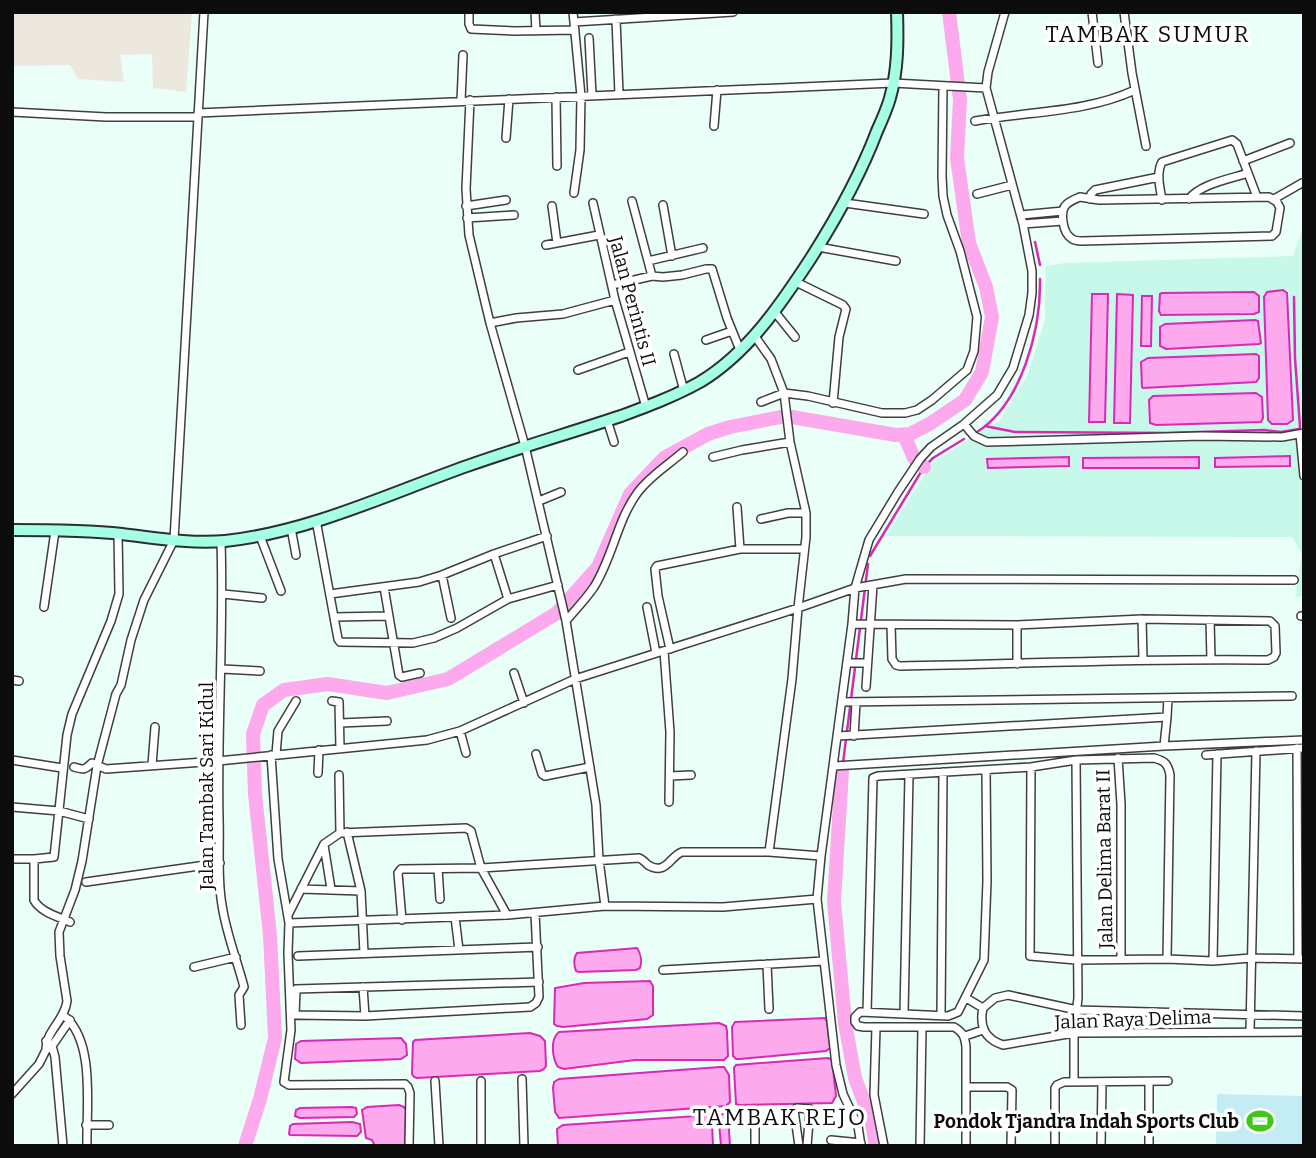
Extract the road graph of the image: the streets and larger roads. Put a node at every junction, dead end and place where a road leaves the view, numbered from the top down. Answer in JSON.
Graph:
{"nodes":[{"id":1,"x":204,"y":12,"type":"edge"},
{"id":2,"x":469,"y":12,"type":"edge"},
{"id":3,"x":535,"y":12,"type":"edge"},
{"id":4,"x":573,"y":12,"type":"edge"},
{"id":5,"x":733,"y":12,"type":"edge"},
{"id":6,"x":897,"y":12,"type":"edge"},
{"id":7,"x":1005,"y":12,"type":"edge"},
{"id":8,"x":1093,"y":12,"type":"edge"},
{"id":9,"x":1124,"y":12,"type":"edge"},
{"id":10,"x":644,"y":15,"type":"edge"},
{"id":11,"x":616,"y":19,"type":"junction"},
{"id":12,"x":575,"y":26,"type":"junction"},
{"id":13,"x":536,"y":31,"type":"junction"},
{"id":14,"x":589,"y":38,"type":"dead end"},
{"id":15,"x":463,"y":55,"type":"dead end"},
{"id":16,"x":1098,"y":63,"type":"dead end"},
{"id":17,"x":893,"y":83,"type":"junction"},
{"id":18,"x":946,"y":85,"type":"junction"},
{"id":19,"x":986,"y":88,"type":"junction"},
{"id":20,"x":717,"y":90,"type":"junction"},
{"id":21,"x":1135,"y":90,"type":"junction"},
{"id":22,"x":619,"y":94,"type":"junction"},
{"id":23,"x":592,"y":95,"type":"junction"},
{"id":24,"x":582,"y":96,"type":"junction"},
{"id":25,"x":556,"y":97,"type":"junction"},
{"id":26,"x":509,"y":99,"type":"junction"},
{"id":27,"x":470,"y":100,"type":"junction"},
{"id":28,"x":461,"y":101,"type":"junction"},
{"id":29,"x":12,"y":112,"type":"edge"},
{"id":30,"x":198,"y":115,"type":"junction"},
{"id":31,"x":993,"y":118,"type":"junction"},
{"id":32,"x":975,"y":121,"type":"dead end"},
{"id":33,"x":714,"y":126,"type":"dead end"},
{"id":34,"x":506,"y":138,"type":"dead end"},
{"id":35,"x":1290,"y":143,"type":"dead end"},
{"id":36,"x":1146,"y":146,"type":"dead end"},
{"id":37,"x":1243,"y":161,"type":"junction"},
{"id":38,"x":557,"y":166,"type":"dead end"},
{"id":39,"x":1248,"y":173,"type":"junction"},
{"id":40,"x":1159,"y":177,"type":"junction"},
{"id":41,"x":1302,"y":183,"type":"edge"},
{"id":42,"x":1012,"y":185,"type":"junction"},
{"id":43,"x":574,"y":193,"type":"dead end"},
{"id":44,"x":978,"y":194,"type":"dead end"},
{"id":45,"x":1256,"y":197,"type":"junction"},
{"id":46,"x":1090,"y":199,"type":"junction"},
{"id":47,"x":1189,"y":199,"type":"junction"},
{"id":48,"x":506,"y":200,"type":"dead end"},
{"id":49,"x":1162,"y":200,"type":"junction"},
{"id":50,"x":1274,"y":200,"type":"junction"},
{"id":51,"x":632,"y":201,"type":"dead end"},
{"id":52,"x":593,"y":203,"type":"dead end"},
{"id":53,"x":845,"y":203,"type":"junction"},
{"id":54,"x":663,"y":205,"type":"dead end"},
{"id":55,"x":466,"y":206,"type":"junction"},
{"id":56,"x":552,"y":206,"type":"dead end"},
{"id":57,"x":1063,"y":212,"type":"junction"},
{"id":58,"x":925,"y":214,"type":"dead end"},
{"id":59,"x":514,"y":215,"type":"dead end"},
{"id":60,"x":1021,"y":215,"type":"junction"},
{"id":61,"x":467,"y":218,"type":"junction"},
{"id":62,"x":1063,"y":220,"type":"junction"},
{"id":63,"x":1023,"y":224,"type":"junction"},
{"id":64,"x":599,"y":235,"type":"junction"},
{"id":65,"x":557,"y":243,"type":"junction"},
{"id":66,"x":546,"y":245,"type":"dead end"},
{"id":67,"x":818,"y":247,"type":"junction"},
{"id":68,"x":703,"y":248,"type":"dead end"},
{"id":69,"x":672,"y":256,"type":"junction"},
{"id":70,"x":648,"y":261,"type":"junction"},
{"id":71,"x":896,"y":261,"type":"dead end"},
{"id":72,"x":652,"y":275,"type":"junction"},
{"id":73,"x":796,"y":282,"type":"junction"},
{"id":74,"x":612,"y":285,"type":"junction"},
{"id":75,"x":615,"y":300,"type":"junction"},
{"id":76,"x":774,"y":311,"type":"junction"},
{"id":77,"x":490,"y":323,"type":"junction"},
{"id":78,"x":732,"y":331,"type":"junction"},
{"id":79,"x":754,"y":335,"type":"junction"},
{"id":80,"x":795,"y":337,"type":"dead end"},
{"id":81,"x":706,"y":341,"type":"dead end"},
{"id":82,"x":740,"y":350,"type":"junction"},
{"id":83,"x":629,"y":352,"type":"junction"},
{"id":84,"x":674,"y":354,"type":"dead end"},
{"id":85,"x":578,"y":370,"type":"dead end"},
{"id":86,"x":684,"y":391,"type":"junction"},
{"id":87,"x":784,"y":396,"type":"junction"},
{"id":88,"x":761,"y":401,"type":"dead end"},
{"id":89,"x":834,"y":403,"type":"junction"},
{"id":90,"x":646,"y":407,"type":"junction"},
{"id":91,"x":607,"y":420,"type":"junction"},
{"id":92,"x":969,"y":430,"type":"junction"},
{"id":93,"x":1302,"y":434,"type":"edge"},
{"id":94,"x":614,"y":442,"type":"dead end"},
{"id":95,"x":790,"y":442,"type":"junction"},
{"id":96,"x":526,"y":446,"type":"junction"},
{"id":97,"x":683,"y":452,"type":"dead end"},
{"id":98,"x":713,"y":457,"type":"dead end"},
{"id":99,"x":1304,"y":476,"type":"edge"},
{"id":100,"x":561,"y":492,"type":"dead end"},
{"id":101,"x":539,"y":500,"type":"junction"},
{"id":102,"x":737,"y":507,"type":"dead end"},
{"id":103,"x":806,"y":513,"type":"junction"},
{"id":104,"x":761,"y":519,"type":"dead end"},
{"id":105,"x":316,"y":520,"type":"junction"},
{"id":106,"x":291,"y":528,"type":"junction"},
{"id":107,"x":12,"y":530,"type":"edge"},
{"id":108,"x":55,"y":530,"type":"junction"},
{"id":109,"x":118,"y":534,"type":"junction"},
{"id":110,"x":260,"y":536,"type":"junction"},
{"id":111,"x":547,"y":536,"type":"junction"},
{"id":112,"x":174,"y":540,"type":"junction"},
{"id":113,"x":221,"y":541,"type":"junction"},
{"id":114,"x":740,"y":549,"type":"junction"},
{"id":115,"x":804,"y":549,"type":"junction"},
{"id":116,"x":494,"y":554,"type":"junction"},
{"id":117,"x":296,"y":555,"type":"dead end"},
{"id":118,"x":442,"y":576,"type":"junction"},
{"id":119,"x":1294,"y":580,"type":"dead end"},
{"id":120,"x":558,"y":586,"type":"junction"},
{"id":121,"x":864,"y":586,"type":"junction"},
{"id":122,"x":384,"y":587,"type":"junction"},
{"id":123,"x":281,"y":591,"type":"dead end"},
{"id":124,"x":223,"y":594,"type":"junction"},
{"id":125,"x":330,"y":594,"type":"junction"},
{"id":126,"x":262,"y":598,"type":"dead end"},
{"id":127,"x":508,"y":600,"type":"junction"},
{"id":128,"x":44,"y":607,"type":"dead end"},
{"id":129,"x":647,"y":607,"type":"dead end"},
{"id":130,"x":798,"y":608,"type":"junction"},
{"id":131,"x":388,"y":616,"type":"junction"},
{"id":132,"x":334,"y":617,"type":"junction"},
{"id":133,"x":452,"y":618,"type":"dead end"},
{"id":134,"x":565,"y":618,"type":"junction"},
{"id":135,"x":1142,"y":620,"type":"junction"},
{"id":136,"x":1210,"y":620,"type":"junction"},
{"id":137,"x":862,"y":624,"type":"junction"},
{"id":138,"x":891,"y":625,"type":"junction"},
{"id":139,"x":1017,"y":625,"type":"junction"},
{"id":140,"x":395,"y":643,"type":"junction"},
{"id":141,"x":663,"y":651,"type":"junction"},
{"id":142,"x":1211,"y":659,"type":"junction"},
{"id":143,"x":1143,"y":660,"type":"junction"},
{"id":144,"x":857,"y":663,"type":"junction"},
{"id":145,"x":1017,"y":664,"type":"junction"},
{"id":146,"x":222,"y":669,"type":"junction"},
{"id":147,"x":260,"y":671,"type":"dead end"},
{"id":148,"x":420,"y":673,"type":"dead end"},
{"id":149,"x":514,"y":673,"type":"dead end"},
{"id":150,"x":575,"y":679,"type":"junction"},
{"id":151,"x":866,"y":687,"type":"dead end"},
{"id":152,"x":1292,"y":696,"type":"dead end"},
{"id":153,"x":1168,"y":698,"type":"junction"},
{"id":154,"x":296,"y":701,"type":"dead end"},
{"id":155,"x":331,"y":701,"type":"dead end"},
{"id":156,"x":524,"y":703,"type":"junction"},
{"id":157,"x":850,"y":703,"type":"junction"},
{"id":158,"x":1167,"y":717,"type":"junction"},
{"id":159,"x":387,"y":720,"type":"dead end"},
{"id":160,"x":340,"y":723,"type":"junction"},
{"id":161,"x":155,"y":727,"type":"dead end"},
{"id":162,"x":460,"y":731,"type":"junction"},
{"id":163,"x":846,"y":736,"type":"junction"},
{"id":164,"x":1304,"y":740,"type":"edge"},
{"id":165,"x":1164,"y":746,"type":"junction"},
{"id":166,"x":340,"y":748,"type":"junction"},
{"id":167,"x":1300,"y":748,"type":"edge"},
{"id":168,"x":319,"y":750,"type":"junction"},
{"id":169,"x":1256,"y":751,"type":"junction"},
{"id":170,"x":466,"y":753,"type":"dead end"},
{"id":171,"x":536,"y":754,"type":"dead end"},
{"id":172,"x":1217,"y":754,"type":"junction"},
{"id":173,"x":270,"y":755,"type":"junction"},
{"id":174,"x":1206,"y":755,"type":"dead end"},
{"id":175,"x":1118,"y":758,"type":"junction"},
{"id":176,"x":12,"y":760,"type":"edge"},
{"id":177,"x":1076,"y":760,"type":"junction"},
{"id":178,"x":218,"y":761,"type":"junction"},
{"id":179,"x":152,"y":765,"type":"junction"},
{"id":180,"x":97,"y":766,"type":"junction"},
{"id":181,"x":590,"y":766,"type":"junction"},
{"id":182,"x":839,"y":766,"type":"junction"},
{"id":183,"x":74,"y":767,"type":"dead end"},
{"id":184,"x":1031,"y":767,"type":"junction"},
{"id":185,"x":62,"y":768,"type":"junction"},
{"id":186,"x":986,"y":769,"type":"junction"},
{"id":187,"x":943,"y":772,"type":"junction"},
{"id":188,"x":318,"y":773,"type":"dead end"},
{"id":189,"x":339,"y":775,"type":"dead end"},
{"id":190,"x":691,"y":775,"type":"dead end"},
{"id":191,"x":909,"y":775,"type":"junction"},
{"id":192,"x":670,"y":776,"type":"junction"},
{"id":193,"x":669,"y":802,"type":"dead end"},
{"id":194,"x":12,"y":807,"type":"edge"},
{"id":195,"x":59,"y":811,"type":"junction"},
{"id":196,"x":89,"y":819,"type":"junction"},
{"id":197,"x":344,"y":832,"type":"junction"},
{"id":198,"x":324,"y":844,"type":"junction"},
{"id":199,"x":769,"y":852,"type":"junction"},
{"id":200,"x":821,"y":856,"type":"junction"},
{"id":201,"x":12,"y":859,"type":"edge"},
{"id":202,"x":34,"y":859,"type":"junction"},
{"id":203,"x":599,"y":860,"type":"junction"},
{"id":204,"x":220,"y":863,"type":"junction"},
{"id":205,"x":481,"y":868,"type":"junction"},
{"id":206,"x":438,"y":869,"type":"junction"},
{"id":207,"x":86,"y":882,"type":"dead end"},
{"id":208,"x":301,"y":889,"type":"junction"},
{"id":209,"x":331,"y":889,"type":"junction"},
{"id":210,"x":361,"y":891,"type":"junction"},
{"id":211,"x":817,"y":899,"type":"junction"},
{"id":212,"x":440,"y":900,"type":"dead end"},
{"id":213,"x":605,"y":906,"type":"junction"},
{"id":214,"x":535,"y":913,"type":"junction"},
{"id":215,"x":508,"y":915,"type":"junction"},
{"id":216,"x":456,"y":917,"type":"junction"},
{"id":217,"x":288,"y":919,"type":"junction"},
{"id":218,"x":67,"y":920,"type":"junction"},
{"id":219,"x":363,"y":920,"type":"junction"},
{"id":220,"x":402,"y":920,"type":"junction"},
{"id":221,"x":538,"y":947,"type":"junction"},
{"id":222,"x":459,"y":950,"type":"junction"},
{"id":223,"x":364,"y":953,"type":"junction"},
{"id":224,"x":298,"y":956,"type":"dead end"},
{"id":225,"x":236,"y":957,"type":"junction"},
{"id":226,"x":1251,"y":958,"type":"junction"},
{"id":227,"x":1121,"y":959,"type":"junction"},
{"id":228,"x":1167,"y":959,"type":"junction"},
{"id":229,"x":1301,"y":959,"type":"edge"},
{"id":230,"x":1076,"y":960,"type":"junction"},
{"id":231,"x":824,"y":961,"type":"junction"},
{"id":232,"x":1213,"y":961,"type":"junction"},
{"id":233,"x":767,"y":964,"type":"junction"},
{"id":234,"x":194,"y":967,"type":"dead end"},
{"id":235,"x":663,"y":970,"type":"dead end"},
{"id":236,"x":539,"y":982,"type":"junction"},
{"id":237,"x":363,"y":987,"type":"junction"},
{"id":238,"x":966,"y":998,"type":"junction"},
{"id":239,"x":983,"y":1008,"type":"junction"},
{"id":240,"x":769,"y":1009,"type":"dead end"},
{"id":241,"x":1077,"y":1010,"type":"junction"},
{"id":242,"x":867,"y":1012,"type":"junction"},
{"id":243,"x":904,"y":1013,"type":"junction"},
{"id":244,"x":1250,"y":1014,"type":"junction"},
{"id":245,"x":941,"y":1015,"type":"junction"},
{"id":246,"x":365,"y":1016,"type":"junction"},
{"id":247,"x":1304,"y":1016,"type":"edge"},
{"id":248,"x":66,"y":1017,"type":"junction"},
{"id":249,"x":241,"y":1025,"type":"dead end"},
{"id":250,"x":876,"y":1027,"type":"junction"},
{"id":251,"x":922,"y":1027,"type":"junction"},
{"id":252,"x":983,"y":1030,"type":"junction"},
{"id":253,"x":1250,"y":1031,"type":"junction"},
{"id":254,"x":1304,"y":1032,"type":"edge"},
{"id":255,"x":1074,"y":1034,"type":"junction"},
{"id":256,"x":965,"y":1036,"type":"junction"},
{"id":257,"x":48,"y":1046,"type":"junction"},
{"id":258,"x":522,"y":1079,"type":"dead end"},
{"id":259,"x":435,"y":1081,"type":"dead end"},
{"id":260,"x":481,"y":1081,"type":"dead end"},
{"id":261,"x":1168,"y":1081,"type":"dead end"},
{"id":262,"x":1074,"y":1082,"type":"junction"},
{"id":263,"x":1149,"y":1082,"type":"junction"},
{"id":264,"x":1102,"y":1083,"type":"junction"},
{"id":265,"x":966,"y":1087,"type":"junction"},
{"id":266,"x":12,"y":1094,"type":"edge"},
{"id":267,"x":755,"y":1112,"type":"dead end"},
{"id":268,"x":86,"y":1125,"type":"junction"},
{"id":269,"x":109,"y":1125,"type":"dead end"},
{"id":270,"x":831,"y":1140,"type":"dead end"},
{"id":271,"x":861,"y":1144,"type":"edge"},
{"id":272,"x":63,"y":1146,"type":"edge"},
{"id":273,"x":87,"y":1146,"type":"edge"},
{"id":274,"x":409,"y":1146,"type":"edge"},
{"id":275,"x":439,"y":1146,"type":"edge"},
{"id":276,"x":481,"y":1146,"type":"edge"},
{"id":277,"x":524,"y":1146,"type":"edge"},
{"id":278,"x":755,"y":1146,"type":"edge"},
{"id":279,"x":799,"y":1146,"type":"edge"},
{"id":280,"x":807,"y":1146,"type":"edge"},
{"id":281,"x":884,"y":1146,"type":"edge"},
{"id":282,"x":920,"y":1146,"type":"edge"},
{"id":283,"x":966,"y":1146,"type":"edge"},
{"id":284,"x":1011,"y":1146,"type":"edge"},
{"id":285,"x":1055,"y":1146,"type":"edge"},
{"id":286,"x":1101,"y":1146,"type":"edge"},
{"id":287,"x":1149,"y":1146,"type":"edge"}],
"edges":[{"from":1,"to":30,"type":"street"},
{"from":2,"to":13,"type":"street"},
{"from":3,"to":13,"type":"street"},
{"from":4,"to":12,"type":"street"},
{"from":5,"to":10,"type":"street"},
{"from":6,"to":17,"type":"street"},
{"from":7,"to":19,"type":"street"},
{"from":8,"to":16,"type":"street"},
{"from":9,"to":21,"type":"street"},
{"from":10,"to":11,"type":"street"},
{"from":11,"to":12,"type":"street"},
{"from":11,"to":22,"type":"street"},
{"from":12,"to":13,"type":"street"},
{"from":12,"to":24,"type":"street"},
{"from":14,"to":23,"type":"street"},
{"from":15,"to":28,"type":"street"},
{"from":17,"to":18,"type":"street"},
{"from":17,"to":20,"type":"street"},
{"from":17,"to":53,"type":"street"},
{"from":18,"to":19,"type":"street"},
{"from":18,"to":89,"type":"street"},
{"from":19,"to":31,"type":"street"},
{"from":20,"to":22,"type":"street"},
{"from":20,"to":33,"type":"street"},
{"from":21,"to":31,"type":"street"},
{"from":21,"to":36,"type":"street"},
{"from":22,"to":23,"type":"street"},
{"from":23,"to":24,"type":"street"},
{"from":24,"to":25,"type":"street"},
{"from":24,"to":43,"type":"street"},
{"from":25,"to":26,"type":"street"},
{"from":25,"to":38,"type":"street"},
{"from":26,"to":27,"type":"street"},
{"from":26,"to":34,"type":"street"},
{"from":27,"to":28,"type":"street"},
{"from":27,"to":55,"type":"street"},
{"from":28,"to":30,"type":"street"},
{"from":29,"to":30,"type":"street"},
{"from":30,"to":112,"type":"street"},
{"from":31,"to":32,"type":"street"},
{"from":31,"to":42,"type":"street"},
{"from":35,"to":37,"type":"street"},
{"from":37,"to":39,"type":"street"},
{"from":37,"to":40,"type":"street"},
{"from":39,"to":45,"type":"street"},
{"from":39,"to":47,"type":"street"},
{"from":40,"to":46,"type":"street"},
{"from":40,"to":49,"type":"street"},
{"from":41,"to":50,"type":"street"},
{"from":42,"to":44,"type":"street"},
{"from":42,"to":60,"type":"street"},
{"from":45,"to":47,"type":"street"},
{"from":45,"to":50,"type":"street"},
{"from":46,"to":49,"type":"street"},
{"from":46,"to":57,"type":"street"},
{"from":47,"to":49,"type":"street"},
{"from":48,"to":55,"type":"street"},
{"from":50,"to":62,"type":"street"},
{"from":51,"to":70,"type":"street"},
{"from":52,"to":64,"type":"street","name":"Jalan Perintis II"},
{"from":53,"to":58,"type":"street"},
{"from":53,"to":67,"type":"street"},
{"from":54,"to":69,"type":"street"},
{"from":55,"to":61,"type":"street"},
{"from":56,"to":65,"type":"street"},
{"from":57,"to":60,"type":"street"},
{"from":57,"to":62,"type":"street"},
{"from":59,"to":61,"type":"street"},
{"from":60,"to":63,"type":"street"},
{"from":61,"to":77,"type":"street"},
{"from":62,"to":63,"type":"street"},
{"from":63,"to":92,"type":"street"},
{"from":64,"to":65,"type":"street"},
{"from":64,"to":74,"type":"street","name":"Jalan Perintis II"},
{"from":65,"to":66,"type":"street"},
{"from":67,"to":71,"type":"street"},
{"from":67,"to":73,"type":"street"},
{"from":68,"to":69,"type":"street"},
{"from":69,"to":70,"type":"street"},
{"from":70,"to":72,"type":"street"},
{"from":72,"to":74,"type":"street"},
{"from":72,"to":78,"type":"street"},
{"from":73,"to":76,"type":"street"},
{"from":73,"to":89,"type":"street"},
{"from":74,"to":75,"type":"street","name":"Jalan Perintis II"},
{"from":75,"to":77,"type":"street"},
{"from":75,"to":83,"type":"street","name":"Jalan Perintis II"},
{"from":76,"to":79,"type":"street"},
{"from":76,"to":80,"type":"street"},
{"from":77,"to":96,"type":"street"},
{"from":78,"to":81,"type":"street"},
{"from":78,"to":82,"type":"street"},
{"from":79,"to":82,"type":"street"},
{"from":79,"to":87,"type":"street"},
{"from":82,"to":86,"type":"street"},
{"from":83,"to":85,"type":"street"},
{"from":83,"to":90,"type":"street","name":"Jalan Perintis II"},
{"from":84,"to":86,"type":"street"},
{"from":86,"to":90,"type":"street"},
{"from":87,"to":88,"type":"street"},
{"from":87,"to":89,"type":"street"},
{"from":87,"to":95,"type":"street"},
{"from":90,"to":91,"type":"street"},
{"from":91,"to":94,"type":"street"},
{"from":91,"to":96,"type":"street"},
{"from":92,"to":93,"type":"street"},
{"from":92,"to":121,"type":"street"},
{"from":93,"to":99,"type":"street"},
{"from":95,"to":98,"type":"street"},
{"from":95,"to":103,"type":"street"},
{"from":96,"to":101,"type":"street"},
{"from":96,"to":105,"type":"street"},
{"from":97,"to":134,"type":"street"},
{"from":100,"to":101,"type":"street"},
{"from":101,"to":111,"type":"street"},
{"from":102,"to":114,"type":"street"},
{"from":103,"to":104,"type":"street"},
{"from":103,"to":115,"type":"street"},
{"from":105,"to":106,"type":"street"},
{"from":105,"to":125,"type":"street"},
{"from":106,"to":110,"type":"street"},
{"from":106,"to":117,"type":"street"},
{"from":107,"to":108,"type":"street"},
{"from":108,"to":109,"type":"street"},
{"from":108,"to":128,"type":"street"},
{"from":109,"to":112,"type":"street"},
{"from":109,"to":185,"type":"street"},
{"from":110,"to":113,"type":"street"},
{"from":110,"to":123,"type":"street"},
{"from":111,"to":116,"type":"street"},
{"from":111,"to":120,"type":"street"},
{"from":112,"to":113,"type":"street"},
{"from":112,"to":180,"type":"street"},
{"from":113,"to":124,"type":"street","name":"Jalan Tambak Sari Kidul"},
{"from":114,"to":115,"type":"street"},
{"from":114,"to":141,"type":"street"},
{"from":115,"to":130,"type":"street"},
{"from":116,"to":118,"type":"street"},
{"from":116,"to":127,"type":"street"},
{"from":118,"to":122,"type":"street"},
{"from":118,"to":133,"type":"street"},
{"from":119,"to":121,"type":"street"},
{"from":120,"to":127,"type":"street"},
{"from":120,"to":134,"type":"street"},
{"from":121,"to":130,"type":"street"},
{"from":121,"to":137,"type":"street"},
{"from":121,"to":137,"type":"street"},
{"from":122,"to":125,"type":"street"},
{"from":122,"to":131,"type":"street"},
{"from":124,"to":126,"type":"street"},
{"from":124,"to":146,"type":"street","name":"Jalan Tambak Sari Kidul"},
{"from":125,"to":132,"type":"street"},
{"from":127,"to":140,"type":"street"},
{"from":129,"to":141,"type":"street"},
{"from":130,"to":141,"type":"street"},
{"from":130,"to":199,"type":"street"},
{"from":131,"to":132,"type":"street"},
{"from":131,"to":140,"type":"street"},
{"from":132,"to":140,"type":"street"},
{"from":134,"to":150,"type":"street"},
{"from":135,"to":136,"type":"street"},
{"from":135,"to":139,"type":"street"},
{"from":135,"to":143,"type":"street"},
{"from":136,"to":142,"type":"street"},
{"from":136,"to":142,"type":"street"},
{"from":137,"to":138,"type":"street"},
{"from":137,"to":144,"type":"street"},
{"from":137,"to":144,"type":"street"},
{"from":138,"to":139,"type":"street"},
{"from":138,"to":145,"type":"street"},
{"from":139,"to":145,"type":"street"},
{"from":140,"to":148,"type":"street"},
{"from":141,"to":150,"type":"street"},
{"from":141,"to":192,"type":"street"},
{"from":142,"to":143,"type":"street"},
{"from":143,"to":145,"type":"street"},
{"from":144,"to":151,"type":"street"},
{"from":144,"to":157,"type":"street"},
{"from":146,"to":147,"type":"street"},
{"from":146,"to":178,"type":"street","name":"Jalan Tambak Sari Kidul"},
{"from":149,"to":156,"type":"street"},
{"from":150,"to":156,"type":"street"},
{"from":150,"to":181,"type":"street"},
{"from":152,"to":153,"type":"street"},
{"from":153,"to":157,"type":"street"},
{"from":153,"to":158,"type":"street"},
{"from":154,"to":173,"type":"street"},
{"from":155,"to":160,"type":"street"},
{"from":156,"to":162,"type":"street"},
{"from":157,"to":163,"type":"street"},
{"from":157,"to":163,"type":"street"},
{"from":158,"to":163,"type":"street"},
{"from":158,"to":165,"type":"street"},
{"from":159,"to":160,"type":"street"},
{"from":160,"to":166,"type":"street"},
{"from":161,"to":179,"type":"street"},
{"from":162,"to":166,"type":"street"},
{"from":162,"to":170,"type":"street"},
{"from":163,"to":182,"type":"street"},
{"from":164,"to":165,"type":"street"},
{"from":165,"to":182,"type":"street"},
{"from":166,"to":168,"type":"street"},
{"from":167,"to":169,"type":"street"},
{"from":167,"to":229,"type":"street"},
{"from":168,"to":173,"type":"street"},
{"from":168,"to":188,"type":"street"},
{"from":169,"to":172,"type":"street"},
{"from":169,"to":226,"type":"street"},
{"from":171,"to":181,"type":"street"},
{"from":172,"to":174,"type":"street"},
{"from":172,"to":232,"type":"street"},
{"from":173,"to":178,"type":"street"},
{"from":173,"to":217,"type":"street"},
{"from":175,"to":177,"type":"street"},
{"from":175,"to":227,"type":"street","name":"Jalan Delima Barat II"},
{"from":175,"to":228,"type":"street"},
{"from":176,"to":185,"type":"street"},
{"from":177,"to":184,"type":"street"},
{"from":177,"to":230,"type":"street"},
{"from":178,"to":179,"type":"street"},
{"from":178,"to":204,"type":"street","name":"Jalan Tambak Sari Kidul"},
{"from":179,"to":180,"type":"street"},
{"from":180,"to":183,"type":"street"},
{"from":180,"to":196,"type":"street"},
{"from":181,"to":203,"type":"street"},
{"from":182,"to":200,"type":"street"},
{"from":184,"to":186,"type":"street"},
{"from":184,"to":230,"type":"street"},
{"from":185,"to":195,"type":"street"},
{"from":186,"to":187,"type":"street"},
{"from":186,"to":238,"type":"street"},
{"from":187,"to":191,"type":"street"},
{"from":187,"to":245,"type":"street"},
{"from":189,"to":197,"type":"street"},
{"from":190,"to":192,"type":"street"},
{"from":191,"to":242,"type":"street"},
{"from":191,"to":243,"type":"street"},
{"from":192,"to":193,"type":"street"},
{"from":194,"to":195,"type":"street"},
{"from":195,"to":196,"type":"street"},
{"from":195,"to":202,"type":"street"},
{"from":196,"to":218,"type":"street"},
{"from":197,"to":198,"type":"street"},
{"from":197,"to":205,"type":"street"},
{"from":197,"to":210,"type":"street"},
{"from":198,"to":208,"type":"street"},
{"from":198,"to":209,"type":"street"},
{"from":199,"to":200,"type":"street"},
{"from":199,"to":203,"type":"street"},
{"from":200,"to":211,"type":"street"},
{"from":201,"to":202,"type":"street"},
{"from":202,"to":218,"type":"street"},
{"from":203,"to":205,"type":"street"},
{"from":203,"to":213,"type":"street"},
{"from":204,"to":207,"type":"street"},
{"from":204,"to":225,"type":"street","name":"Jalan Tambak Sari Kidul"},
{"from":205,"to":206,"type":"street"},
{"from":205,"to":215,"type":"street"},
{"from":206,"to":212,"type":"street"},
{"from":206,"to":220,"type":"street"},
{"from":208,"to":209,"type":"street"},
{"from":208,"to":217,"type":"street"},
{"from":209,"to":210,"type":"street"},
{"from":210,"to":219,"type":"street"},
{"from":211,"to":213,"type":"street"},
{"from":211,"to":231,"type":"street"},
{"from":213,"to":214,"type":"street"},
{"from":214,"to":215,"type":"street"},
{"from":214,"to":221,"type":"street"},
{"from":215,"to":216,"type":"street"},
{"from":216,"to":220,"type":"street"},
{"from":216,"to":222,"type":"street"},
{"from":217,"to":219,"type":"street"},
{"from":217,"to":274,"type":"street"},
{"from":218,"to":248,"type":"street"},
{"from":219,"to":220,"type":"street"},
{"from":219,"to":223,"type":"street"},
{"from":221,"to":222,"type":"street"},
{"from":221,"to":236,"type":"street"},
{"from":222,"to":223,"type":"street"},
{"from":223,"to":224,"type":"street"},
{"from":225,"to":234,"type":"street"},
{"from":225,"to":249,"type":"street","name":"Jalan Tambak Sari Kidul"},
{"from":226,"to":229,"type":"street"},
{"from":226,"to":232,"type":"street"},
{"from":226,"to":244,"type":"street"},
{"from":227,"to":228,"type":"street"},
{"from":227,"to":230,"type":"street"},
{"from":228,"to":232,"type":"street"},
{"from":230,"to":241,"type":"street"},
{"from":231,"to":233,"type":"street"},
{"from":231,"to":271,"type":"street"},
{"from":233,"to":235,"type":"street"},
{"from":233,"to":240,"type":"street"},
{"from":236,"to":237,"type":"street"},
{"from":236,"to":246,"type":"street"},
{"from":237,"to":246,"type":"street"},
{"from":237,"to":246,"type":"street"},
{"from":238,"to":239,"type":"street"},
{"from":238,"to":245,"type":"street"},
{"from":239,"to":241,"type":"street","name":"Jalan Raya Delima"},
{"from":239,"to":252,"type":"street"},
{"from":241,"to":244,"type":"street","name":"Jalan Raya Delima"},
{"from":241,"to":255,"type":"street"},
{"from":242,"to":243,"type":"street"},
{"from":242,"to":250,"type":"street"},
{"from":243,"to":245,"type":"street"},
{"from":244,"to":247,"type":"street","name":"Jalan Raya Delima"},
{"from":244,"to":253,"type":"street"},
{"from":248,"to":257,"type":"street"},
{"from":248,"to":268,"type":"street"},
{"from":250,"to":251,"type":"street"},
{"from":250,"to":281,"type":"street"},
{"from":251,"to":256,"type":"street"},
{"from":251,"to":282,"type":"street"},
{"from":252,"to":255,"type":"street","name":"Jalan Raya Delima"},
{"from":252,"to":256,"type":"street"},
{"from":253,"to":254,"type":"street","name":"Jalan Raya Delima"},
{"from":253,"to":255,"type":"street","name":"Jalan Raya Delima"},
{"from":255,"to":262,"type":"street"},
{"from":256,"to":265,"type":"street"},
{"from":257,"to":266,"type":"street"},
{"from":257,"to":272,"type":"street"},
{"from":258,"to":277,"type":"street"},
{"from":259,"to":275,"type":"street"},
{"from":260,"to":276,"type":"street"},
{"from":261,"to":263,"type":"street"},
{"from":262,"to":264,"type":"street"},
{"from":262,"to":285,"type":"street"},
{"from":263,"to":264,"type":"street"},
{"from":263,"to":287,"type":"street"},
{"from":264,"to":286,"type":"street"},
{"from":265,"to":283,"type":"street"},
{"from":265,"to":284,"type":"street"},
{"from":267,"to":278,"type":"street"},
{"from":268,"to":269,"type":"street"},
{"from":268,"to":273,"type":"street"},
{"from":270,"to":271,"type":"street"},
{"from":279,"to":280,"type":"street"}]}
